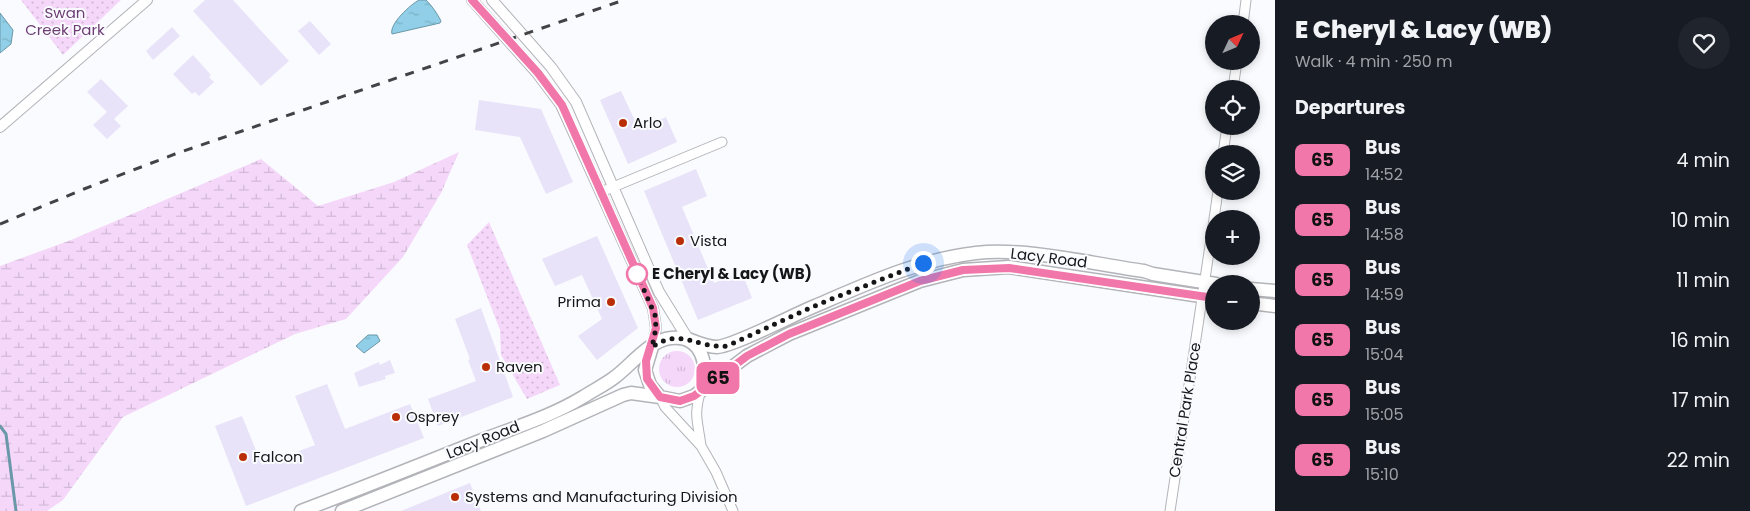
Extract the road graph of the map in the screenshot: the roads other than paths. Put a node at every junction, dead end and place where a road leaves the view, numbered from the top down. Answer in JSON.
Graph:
{"nodes":[{"id":1,"x":147,"y":0,"type":"edge"},
{"id":2,"x":472,"y":0,"type":"edge"},
{"id":3,"x":492,"y":0,"type":"edge"},
{"id":4,"x":1246,"y":0,"type":"edge"},
{"id":5,"x":1244,"y":15,"type":"edge"},
{"id":6,"x":0,"y":127,"type":"edge"},
{"id":7,"x":722,"y":142,"type":"dead end"},
{"id":8,"x":613,"y":187,"type":"junction"},
{"id":9,"x":601,"y":192,"type":"junction"},
{"id":10,"x":1205,"y":282,"type":"edge"},
{"id":11,"x":1260,"y":289,"type":"edge"},
{"id":12,"x":1275,"y":290,"type":"edge"},
{"id":13,"x":1205,"y":297,"type":"edge"},
{"id":14,"x":1260,"y":304,"type":"edge"},
{"id":15,"x":1275,"y":306,"type":"edge"},
{"id":16,"x":1205,"y":314,"type":"edge"},
{"id":17,"x":688,"y":339,"type":"junction"},
{"id":18,"x":652,"y":347,"type":"junction"},
{"id":19,"x":701,"y":390,"type":"junction"},
{"id":20,"x":660,"y":397,"type":"junction"},
{"id":21,"x":701,"y":446,"type":"junction"},
{"id":22,"x":301,"y":511,"type":"edge"},
{"id":23,"x":342,"y":511,"type":"edge"},
{"id":24,"x":732,"y":511,"type":"edge"},
{"id":25,"x":1170,"y":511,"type":"edge"}],
"edges":[{"from":1,"to":6,"type":"street"},
{"from":2,"to":9,"type":"street"},
{"from":3,"to":8,"type":"street"},
{"from":4,"to":5,"type":"street"},
{"from":7,"to":8,"type":"street"},
{"from":8,"to":9,"type":"street"},
{"from":8,"to":17,"type":"street"},
{"from":9,"to":18,"type":"street"},
{"from":10,"to":17,"type":"main road","name":"Lacy Road"},
{"from":11,"to":12,"type":"main road"},
{"from":13,"to":19,"type":"main road","name":"Lacy Road"},
{"from":14,"to":15,"type":"main road"},
{"from":16,"to":25,"type":"street","name":"Central Park Place"},
{"from":17,"to":18,"type":"main road"},
{"from":17,"to":19,"type":"main road"},
{"from":18,"to":20,"type":"main road"},
{"from":18,"to":22,"type":"main road","name":"Lacy Road"},
{"from":19,"to":20,"type":"main road"},
{"from":19,"to":21,"type":"street"},
{"from":20,"to":21,"type":"street"},
{"from":20,"to":23,"type":"main road","name":"Lacy Road"},
{"from":21,"to":24,"type":"street"}]}
